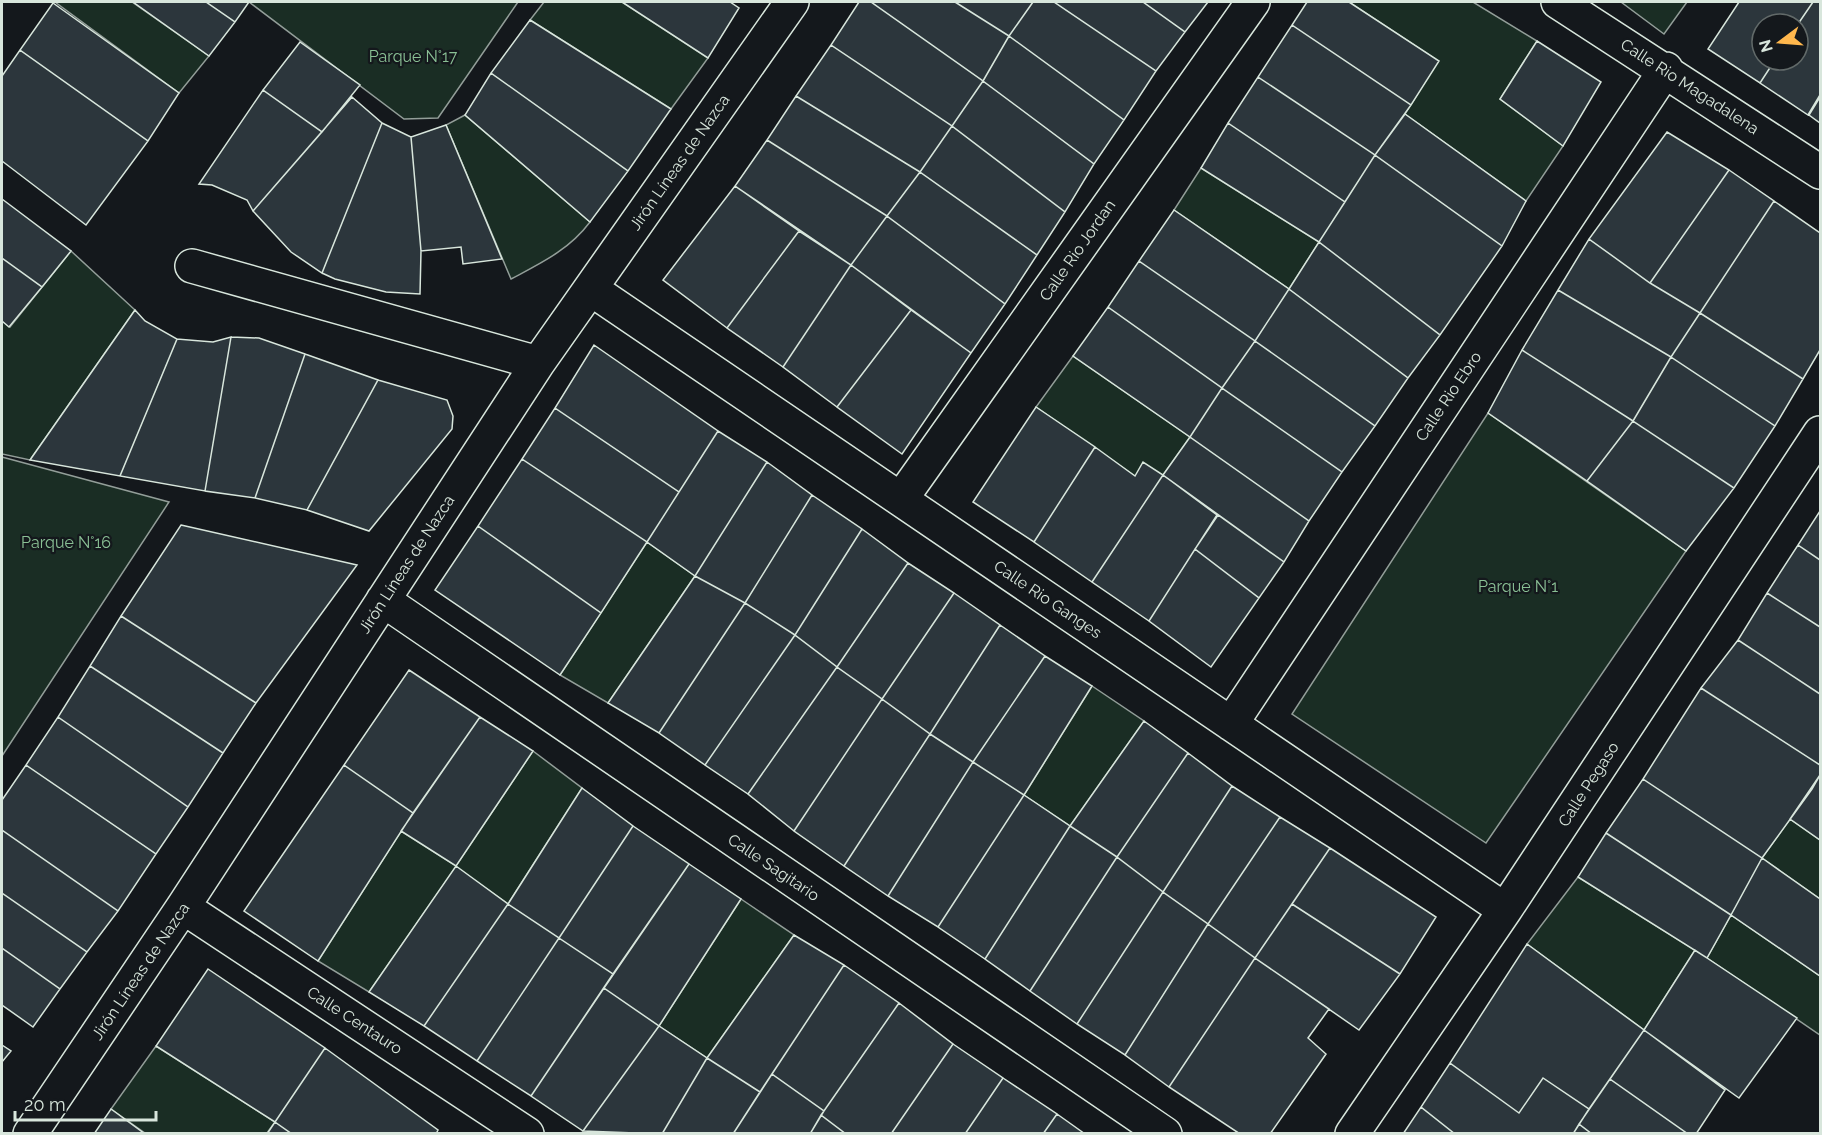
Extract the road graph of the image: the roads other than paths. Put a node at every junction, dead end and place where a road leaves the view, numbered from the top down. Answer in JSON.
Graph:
{"nodes":[{"id":1,"x":792,"y":2,"type":"edge"},
{"id":2,"x":1253,"y":2,"type":"edge"},
{"id":3,"x":1558,"y":2,"type":"edge"},
{"id":4,"x":1666,"y":69,"type":"junction"},
{"id":5,"x":1821,"y":172,"type":"edge"},
{"id":6,"x":192,"y":266,"type":"dead end"},
{"id":7,"x":591,"y":289,"type":"junction"},
{"id":8,"x":538,"y":363,"type":"junction"},
{"id":9,"x":1821,"y":433,"type":"edge"},
{"id":10,"x":901,"y":499,"type":"junction"},
{"id":11,"x":383,"y":600,"type":"junction"},
{"id":12,"x":1231,"y":724,"type":"junction"},
{"id":13,"x":183,"y":907,"type":"junction"},
{"id":14,"x":1505,"y":910,"type":"junction"},
{"id":15,"x":494,"y":1125,"type":"edge"},
{"id":16,"x":30,"y":1134,"type":"edge"},
{"id":17,"x":527,"y":1134,"type":"edge"},
{"id":18,"x":1166,"y":1134,"type":"edge"},
{"id":19,"x":1352,"y":1134,"type":"edge"}],
"edges":[{"from":1,"to":7,"type":"street","name":"Jirón Líneas de Nazca"},
{"from":2,"to":10,"type":"street","name":"Calle Rio Jordan"},
{"from":3,"to":4,"type":"street","name":"Calle Rio Magadalena"},
{"from":4,"to":5,"type":"street","name":"Calle Rio Magadalena"},
{"from":4,"to":12,"type":"street","name":"Calle Rio Ebro"},
{"from":6,"to":8,"type":"street"},
{"from":7,"to":8,"type":"street","name":"Jirón Líneas de Nazca"},
{"from":7,"to":10,"type":"street","name":"Calle Rio Ganges"},
{"from":8,"to":11,"type":"street","name":"Jirón Líneas de Nazca"},
{"from":9,"to":14,"type":"street","name":"Calle Pegaso"},
{"from":10,"to":12,"type":"street","name":"Calle Rio Ganges"},
{"from":11,"to":13,"type":"street","name":"Jirón Líneas de Nazca"},
{"from":11,"to":18,"type":"street","name":"Calle Sagitario"},
{"from":12,"to":14,"type":"street","name":"Calle Rio Ganges"},
{"from":13,"to":15,"type":"street","name":"Calle Centauro"},
{"from":13,"to":16,"type":"street","name":"Jirón Líneas de Nazca"},
{"from":14,"to":19,"type":"street","name":"Calle Pegaso"},
{"from":15,"to":17,"type":"street","name":"Calle Centauro"}]}
